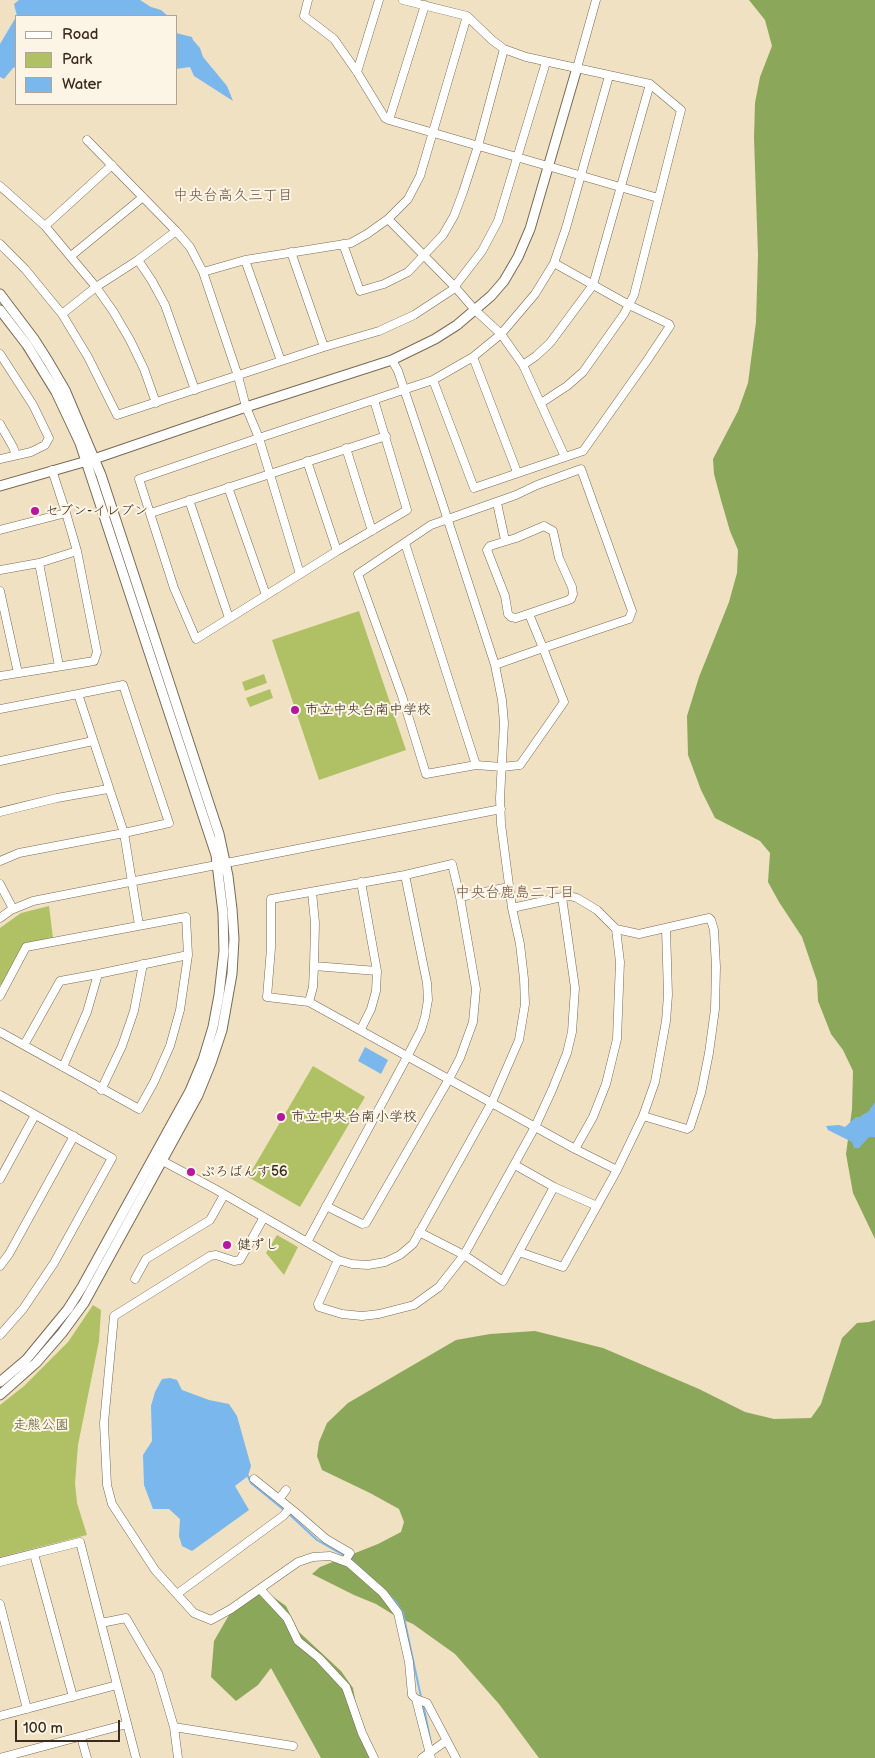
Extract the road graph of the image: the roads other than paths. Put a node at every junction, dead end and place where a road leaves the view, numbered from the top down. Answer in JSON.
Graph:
{"nodes":[{"id":1,"x":308,"y":0,"type":"edge"},
{"id":2,"x":379,"y":0,"type":"edge"},
{"id":3,"x":403,"y":0,"type":"edge"},
{"id":4,"x":596,"y":0,"type":"edge"},
{"id":5,"x":425,"y":5,"type":"junction"},
{"id":6,"x":467,"y":16,"type":"junction"},
{"id":7,"x":504,"y":49,"type":"junction"},
{"id":8,"x":546,"y":62,"type":"junction"},
{"id":9,"x":577,"y":68,"type":"junction"},
{"id":10,"x":357,"y":72,"type":"junction"},
{"id":11,"x":609,"y":76,"type":"junction"},
{"id":12,"x":650,"y":84,"type":"junction"},
{"id":13,"x":389,"y":120,"type":"junction"},
{"id":14,"x":432,"y":133,"type":"junction"},
{"id":15,"x":87,"y":140,"type":"dead end"},
{"id":16,"x":478,"y":146,"type":"junction"},
{"id":17,"x":517,"y":158,"type":"junction"},
{"id":18,"x":112,"y":165,"type":"junction"},
{"id":19,"x":548,"y":168,"type":"junction"},
{"id":20,"x":581,"y":176,"type":"junction"},
{"id":21,"x":0,"y":186,"type":"edge"},
{"id":22,"x":619,"y":188,"type":"junction"},
{"id":23,"x":143,"y":197,"type":"junction"},
{"id":24,"x":658,"y":198,"type":"junction"},
{"id":25,"x":388,"y":219,"type":"junction"},
{"id":26,"x":45,"y":226,"type":"junction"},
{"id":27,"x":176,"y":231,"type":"junction"},
{"id":28,"x":0,"y":244,"type":"edge"},
{"id":29,"x":342,"y":244,"type":"junction"},
{"id":30,"x":292,"y":252,"type":"junction"},
{"id":31,"x":71,"y":256,"type":"junction"},
{"id":32,"x":425,"y":256,"type":"junction"},
{"id":33,"x":138,"y":260,"type":"junction"},
{"id":34,"x":246,"y":260,"type":"junction"},
{"id":35,"x":554,"y":263,"type":"junction"},
{"id":36,"x":203,"y":272,"type":"junction"},
{"id":37,"x":593,"y":285,"type":"junction"},
{"id":38,"x":96,"y":287,"type":"junction"},
{"id":39,"x":455,"y":287,"type":"junction"},
{"id":40,"x":0,"y":294,"type":"edge"},
{"id":41,"x":629,"y":305,"type":"junction"},
{"id":42,"x":0,"y":310,"type":"edge"},
{"id":43,"x":475,"y":310,"type":"junction"},
{"id":44,"x":62,"y":314,"type":"junction"},
{"id":45,"x":501,"y":334,"type":"junction"},
{"id":46,"x":324,"y":347,"type":"junction"},
{"id":47,"x":0,"y":354,"type":"edge"},
{"id":48,"x":473,"y":357,"type":"junction"},
{"id":49,"x":392,"y":360,"type":"junction"},
{"id":50,"x":281,"y":361,"type":"junction"},
{"id":51,"x":522,"y":365,"type":"junction"},
{"id":52,"x":238,"y":376,"type":"junction"},
{"id":53,"x":433,"y":380,"type":"junction"},
{"id":54,"x":195,"y":390,"type":"junction"},
{"id":55,"x":404,"y":390,"type":"junction"},
{"id":56,"x":374,"y":400,"type":"junction"},
{"id":57,"x":156,"y":403,"type":"junction"},
{"id":58,"x":541,"y":403,"type":"junction"},
{"id":59,"x":246,"y":407,"type":"junction"},
{"id":60,"x":0,"y":424,"type":"edge"},
{"id":61,"x":386,"y":436,"type":"junction"},
{"id":62,"x":259,"y":438,"type":"junction"},
{"id":63,"x":346,"y":448,"type":"junction"},
{"id":64,"x":16,"y":455,"type":"junction"},
{"id":65,"x":565,"y":457,"type":"junction"},
{"id":66,"x":0,"y":459,"type":"edge"},
{"id":67,"x":90,"y":460,"type":"junction"},
{"id":68,"x":307,"y":461,"type":"junction"},
{"id":69,"x":52,"y":470,"type":"junction"},
{"id":70,"x":517,"y":472,"type":"junction"},
{"id":71,"x":269,"y":474,"type":"junction"},
{"id":72,"x":0,"y":486,"type":"edge"},
{"id":73,"x":228,"y":487,"type":"junction"},
{"id":74,"x":188,"y":500,"type":"junction"},
{"id":75,"x":496,"y":502,"type":"junction"},
{"id":76,"x":66,"y":513,"type":"junction"},
{"id":77,"x":151,"y":513,"type":"junction"},
{"id":78,"x":448,"y":520,"type":"junction"},
{"id":79,"x":0,"y":530,"type":"edge"},
{"id":80,"x":372,"y":531,"type":"junction"},
{"id":81,"x":505,"y":540,"type":"junction"},
{"id":82,"x":405,"y":543,"type":"junction"},
{"id":83,"x":337,"y":551,"type":"junction"},
{"id":84,"x":77,"y":552,"type":"junction"},
{"id":85,"x":39,"y":563,"type":"junction"},
{"id":86,"x":0,"y":570,"type":"edge"},
{"id":87,"x":300,"y":574,"type":"junction"},
{"id":88,"x":0,"y":591,"type":"edge"},
{"id":89,"x":266,"y":595,"type":"junction"},
{"id":90,"x":529,"y":614,"type":"junction"},
{"id":91,"x":230,"y":618,"type":"junction"},
{"id":92,"x":543,"y":648,"type":"junction"},
{"id":93,"x":495,"y":665,"type":"junction"},
{"id":94,"x":59,"y":666,"type":"junction"},
{"id":95,"x":18,"y":673,"type":"junction"},
{"id":96,"x":0,"y":676,"type":"edge"},
{"id":97,"x":78,"y":694,"type":"junction"},
{"id":98,"x":0,"y":709,"type":"edge"},
{"id":99,"x":93,"y":741,"type":"junction"},
{"id":100,"x":0,"y":761,"type":"edge"},
{"id":101,"x":476,"y":765,"type":"junction"},
{"id":102,"x":502,"y":767,"type":"junction"},
{"id":103,"x":108,"y":789,"type":"junction"},
{"id":104,"x":501,"y":809,"type":"junction"},
{"id":105,"x":0,"y":812,"type":"edge"},
{"id":106,"x":124,"y":833,"type":"junction"},
{"id":107,"x":0,"y":861,"type":"edge"},
{"id":108,"x":222,"y":864,"type":"junction"},
{"id":109,"x":405,"y":875,"type":"junction"},
{"id":110,"x":133,"y":882,"type":"junction"},
{"id":111,"x":361,"y":882,"type":"junction"},
{"id":112,"x":0,"y":884,"type":"edge"},
{"id":113,"x":509,"y":887,"type":"junction"},
{"id":114,"x":312,"y":892,"type":"junction"},
{"id":115,"x":460,"y":897,"type":"junction"},
{"id":116,"x":562,"y":897,"type":"junction"},
{"id":117,"x":512,"y":908,"type":"junction"},
{"id":118,"x":14,"y":909,"type":"junction"},
{"id":119,"x":0,"y":918,"type":"edge"},
{"id":120,"x":139,"y":925,"type":"junction"},
{"id":121,"x":616,"y":928,"type":"junction"},
{"id":122,"x":666,"y":928,"type":"junction"},
{"id":123,"x":188,"y":955,"type":"junction"},
{"id":124,"x":143,"y":964,"type":"junction"},
{"id":125,"x":314,"y":966,"type":"junction"},
{"id":126,"x":377,"y":971,"type":"junction"},
{"id":127,"x":98,"y":974,"type":"junction"},
{"id":128,"x":1,"y":991,"type":"edge"},
{"id":129,"x":309,"y":1002,"type":"junction"},
{"id":130,"x":361,"y":1030,"type":"junction"},
{"id":131,"x":0,"y":1032,"type":"edge"},
{"id":132,"x":24,"y":1045,"type":"junction"},
{"id":133,"x":407,"y":1057,"type":"junction"},
{"id":134,"x":63,"y":1067,"type":"junction"},
{"id":135,"x":449,"y":1079,"type":"junction"},
{"id":136,"x":101,"y":1090,"type":"junction"},
{"id":137,"x":0,"y":1095,"type":"edge"},
{"id":138,"x":492,"y":1102,"type":"junction"},
{"id":139,"x":35,"y":1115,"type":"junction"},
{"id":140,"x":644,"y":1116,"type":"junction"},
{"id":141,"x":536,"y":1127,"type":"junction"},
{"id":142,"x":74,"y":1136,"type":"junction"},
{"id":143,"x":575,"y":1149,"type":"junction"},
{"id":144,"x":154,"y":1156,"type":"junction"},
{"id":145,"x":162,"y":1161,"type":"junction"},
{"id":146,"x":515,"y":1166,"type":"junction"},
{"id":147,"x":617,"y":1170,"type":"junction"},
{"id":148,"x":0,"y":1179,"type":"edge"},
{"id":149,"x":554,"y":1187,"type":"junction"},
{"id":150,"x":224,"y":1194,"type":"junction"},
{"id":151,"x":326,"y":1206,"type":"junction"},
{"id":152,"x":597,"y":1206,"type":"junction"},
{"id":153,"x":264,"y":1217,"type":"junction"},
{"id":154,"x":419,"y":1232,"type":"junction"},
{"id":155,"x":307,"y":1242,"type":"junction"},
{"id":156,"x":520,"y":1252,"type":"junction"},
{"id":157,"x":464,"y":1255,"type":"junction"},
{"id":158,"x":338,"y":1260,"type":"junction"},
{"id":159,"x":0,"y":1266,"type":"edge"},
{"id":160,"x":134,"y":1278,"type":"dead end"},
{"id":161,"x":0,"y":1335,"type":"edge"},
{"id":162,"x":0,"y":1382,"type":"edge"},
{"id":163,"x":0,"y":1395,"type":"edge"},
{"id":164,"x":254,"y":1479,"type":"dead end"},
{"id":165,"x":286,"y":1490,"type":"dead end"},
{"id":166,"x":279,"y":1500,"type":"junction"},
{"id":167,"x":290,"y":1508,"type":"junction"},
{"id":168,"x":34,"y":1554,"type":"junction"},
{"id":169,"x":345,"y":1560,"type":"junction"},
{"id":170,"x":0,"y":1562,"type":"edge"},
{"id":171,"x":260,"y":1589,"type":"junction"},
{"id":172,"x":176,"y":1594,"type":"junction"},
{"id":173,"x":0,"y":1604,"type":"edge"},
{"id":174,"x":101,"y":1623,"type":"junction"},
{"id":175,"x":117,"y":1685,"type":"junction"},
{"id":176,"x":73,"y":1697,"type":"junction"},
{"id":177,"x":416,"y":1699,"type":"junction"},
{"id":178,"x":27,"y":1709,"type":"junction"},
{"id":179,"x":0,"y":1716,"type":"edge"},
{"id":180,"x":127,"y":1724,"type":"junction"},
{"id":181,"x":174,"y":1727,"type":"junction"},
{"id":182,"x":81,"y":1737,"type":"junction"},
{"id":183,"x":446,"y":1741,"type":"junction"},
{"id":184,"x":292,"y":1746,"type":"dead end"},
{"id":185,"x":36,"y":1749,"type":"junction"},
{"id":186,"x":430,"y":1755,"type":"edge"},
{"id":187,"x":0,"y":1758,"type":"edge"},
{"id":188,"x":39,"y":1758,"type":"edge"},
{"id":189,"x":87,"y":1758,"type":"edge"},
{"id":190,"x":136,"y":1758,"type":"edge"},
{"id":191,"x":178,"y":1758,"type":"edge"},
{"id":192,"x":374,"y":1758,"type":"edge"},
{"id":193,"x":422,"y":1758,"type":"edge"},
{"id":194,"x":456,"y":1758,"type":"edge"}],
"edges":[{"from":1,"to":10,"type":"street"},
{"from":2,"to":10,"type":"street"},
{"from":3,"to":5,"type":"street"},
{"from":4,"to":9,"type":"street"},
{"from":5,"to":6,"type":"street"},
{"from":5,"to":13,"type":"street"},
{"from":6,"to":7,"type":"street"},
{"from":6,"to":14,"type":"street"},
{"from":7,"to":8,"type":"street"},
{"from":7,"to":16,"type":"street"},
{"from":8,"to":9,"type":"street"},
{"from":8,"to":17,"type":"street"},
{"from":9,"to":11,"type":"street"},
{"from":9,"to":19,"type":"street"},
{"from":10,"to":13,"type":"street"},
{"from":11,"to":12,"type":"street"},
{"from":11,"to":20,"type":"street"},
{"from":12,"to":22,"type":"street"},
{"from":12,"to":24,"type":"street"},
{"from":13,"to":14,"type":"street"},
{"from":14,"to":16,"type":"street"},
{"from":14,"to":25,"type":"street"},
{"from":15,"to":18,"type":"street"},
{"from":16,"to":17,"type":"street"},
{"from":16,"to":32,"type":"street"},
{"from":17,"to":19,"type":"street"},
{"from":17,"to":39,"type":"street"},
{"from":18,"to":23,"type":"street"},
{"from":18,"to":26,"type":"street"},
{"from":19,"to":20,"type":"street"},
{"from":19,"to":43,"type":"street"},
{"from":20,"to":22,"type":"street"},
{"from":20,"to":35,"type":"street"},
{"from":21,"to":26,"type":"street"},
{"from":22,"to":24,"type":"street"},
{"from":22,"to":37,"type":"street"},
{"from":23,"to":27,"type":"street"},
{"from":23,"to":31,"type":"street"},
{"from":24,"to":41,"type":"street"},
{"from":25,"to":29,"type":"street"},
{"from":25,"to":32,"type":"street"},
{"from":26,"to":31,"type":"street"},
{"from":27,"to":33,"type":"street"},
{"from":27,"to":36,"type":"street"},
{"from":28,"to":44,"type":"street"},
{"from":29,"to":30,"type":"street"},
{"from":29,"to":32,"type":"street"},
{"from":30,"to":34,"type":"street"},
{"from":30,"to":46,"type":"street"},
{"from":31,"to":38,"type":"street"},
{"from":32,"to":39,"type":"street"},
{"from":33,"to":38,"type":"street"},
{"from":33,"to":54,"type":"street"},
{"from":34,"to":36,"type":"street"},
{"from":34,"to":50,"type":"street"},
{"from":35,"to":37,"type":"street"},
{"from":35,"to":45,"type":"street"},
{"from":36,"to":52,"type":"street"},
{"from":37,"to":41,"type":"street"},
{"from":37,"to":51,"type":"street"},
{"from":38,"to":44,"type":"street"},
{"from":38,"to":57,"type":"street"},
{"from":39,"to":43,"type":"street"},
{"from":39,"to":46,"type":"street"},
{"from":40,"to":67,"type":"street"},
{"from":41,"to":58,"type":"street"},
{"from":41,"to":65,"type":"street"},
{"from":42,"to":67,"type":"street"},
{"from":43,"to":45,"type":"street"},
{"from":43,"to":49,"type":"street"},
{"from":44,"to":57,"type":"street"},
{"from":45,"to":48,"type":"street"},
{"from":45,"to":51,"type":"street"},
{"from":46,"to":50,"type":"street"},
{"from":47,"to":64,"type":"street"},
{"from":48,"to":53,"type":"street"},
{"from":48,"to":70,"type":"street"},
{"from":49,"to":55,"type":"street"},
{"from":49,"to":59,"type":"street"},
{"from":50,"to":52,"type":"street"},
{"from":51,"to":58,"type":"street"},
{"from":52,"to":54,"type":"street"},
{"from":52,"to":59,"type":"street"},
{"from":53,"to":55,"type":"street"},
{"from":53,"to":70,"type":"street"},
{"from":54,"to":57,"type":"street"},
{"from":55,"to":56,"type":"street"},
{"from":55,"to":78,"type":"street"},
{"from":56,"to":61,"type":"street"},
{"from":56,"to":62,"type":"street"},
{"from":58,"to":65,"type":"street"},
{"from":59,"to":62,"type":"street"},
{"from":59,"to":67,"type":"street"},
{"from":60,"to":64,"type":"street"},
{"from":61,"to":63,"type":"street"},
{"from":61,"to":80,"type":"street"},
{"from":62,"to":71,"type":"street"},
{"from":62,"to":77,"type":"street"},
{"from":63,"to":68,"type":"street"},
{"from":63,"to":80,"type":"street"},
{"from":64,"to":66,"type":"street"},
{"from":65,"to":70,"type":"street"},
{"from":67,"to":69,"type":"street"},
{"from":67,"to":108,"type":"street"},
{"from":68,"to":71,"type":"street"},
{"from":68,"to":83,"type":"street"},
{"from":69,"to":72,"type":"street"},
{"from":69,"to":76,"type":"street"},
{"from":71,"to":73,"type":"street"},
{"from":71,"to":87,"type":"street"},
{"from":73,"to":74,"type":"street"},
{"from":73,"to":89,"type":"street"},
{"from":74,"to":77,"type":"street"},
{"from":74,"to":91,"type":"street"},
{"from":75,"to":78,"type":"street"},
{"from":75,"to":81,"type":"street"},
{"from":75,"to":92,"type":"street"},
{"from":76,"to":79,"type":"street"},
{"from":76,"to":84,"type":"street"},
{"from":77,"to":91,"type":"street"},
{"from":78,"to":82,"type":"street"},
{"from":78,"to":93,"type":"street"},
{"from":80,"to":83,"type":"street"},
{"from":81,"to":90,"type":"street"},
{"from":81,"to":90,"type":"street"},
{"from":82,"to":101,"type":"street"},
{"from":82,"to":101,"type":"street"},
{"from":83,"to":87,"type":"street"},
{"from":84,"to":85,"type":"street"},
{"from":84,"to":94,"type":"street"},
{"from":85,"to":86,"type":"street"},
{"from":85,"to":94,"type":"street"},
{"from":87,"to":89,"type":"street"},
{"from":88,"to":95,"type":"street"},
{"from":89,"to":91,"type":"street"},
{"from":90,"to":92,"type":"street"},
{"from":92,"to":93,"type":"street"},
{"from":92,"to":102,"type":"street"},
{"from":93,"to":102,"type":"street"},
{"from":94,"to":95,"type":"street"},
{"from":95,"to":96,"type":"street"},
{"from":97,"to":98,"type":"street"},
{"from":97,"to":99,"type":"street"},
{"from":97,"to":106,"type":"street"},
{"from":99,"to":100,"type":"street"},
{"from":99,"to":103,"type":"street"},
{"from":101,"to":102,"type":"street"},
{"from":102,"to":104,"type":"street"},
{"from":103,"to":105,"type":"street"},
{"from":103,"to":106,"type":"street"},
{"from":104,"to":108,"type":"street"},
{"from":104,"to":113,"type":"street"},
{"from":106,"to":107,"type":"street"},
{"from":106,"to":110,"type":"street"},
{"from":108,"to":110,"type":"street"},
{"from":108,"to":144,"type":"street"},
{"from":108,"to":145,"type":"street"},
{"from":109,"to":111,"type":"street"},
{"from":109,"to":115,"type":"street"},
{"from":109,"to":133,"type":"street"},
{"from":110,"to":118,"type":"street"},
{"from":110,"to":120,"type":"street"},
{"from":111,"to":114,"type":"street"},
{"from":111,"to":126,"type":"street"},
{"from":112,"to":118,"type":"street"},
{"from":113,"to":115,"type":"street"},
{"from":113,"to":117,"type":"street"},
{"from":114,"to":125,"type":"street"},
{"from":114,"to":129,"type":"street"},
{"from":115,"to":135,"type":"street"},
{"from":116,"to":117,"type":"street"},
{"from":116,"to":121,"type":"street"},
{"from":116,"to":141,"type":"street"},
{"from":117,"to":138,"type":"street"},
{"from":118,"to":119,"type":"street"},
{"from":120,"to":123,"type":"street"},
{"from":120,"to":128,"type":"street"},
{"from":121,"to":122,"type":"street"},
{"from":121,"to":143,"type":"street"},
{"from":122,"to":140,"type":"street"},
{"from":122,"to":140,"type":"street"},
{"from":123,"to":124,"type":"street"},
{"from":123,"to":136,"type":"street"},
{"from":124,"to":127,"type":"street"},
{"from":124,"to":136,"type":"street"},
{"from":125,"to":126,"type":"street"},
{"from":125,"to":129,"type":"street"},
{"from":126,"to":130,"type":"street"},
{"from":127,"to":132,"type":"street"},
{"from":127,"to":134,"type":"street"},
{"from":129,"to":130,"type":"street"},
{"from":130,"to":133,"type":"street"},
{"from":131,"to":132,"type":"street"},
{"from":132,"to":134,"type":"street"},
{"from":133,"to":135,"type":"street"},
{"from":133,"to":151,"type":"street"},
{"from":134,"to":136,"type":"street"},
{"from":135,"to":138,"type":"street"},
{"from":135,"to":151,"type":"street"},
{"from":137,"to":139,"type":"street"},
{"from":138,"to":141,"type":"street"},
{"from":138,"to":154,"type":"street"},
{"from":139,"to":142,"type":"street"},
{"from":139,"to":148,"type":"street"},
{"from":140,"to":147,"type":"street"},
{"from":141,"to":143,"type":"street"},
{"from":141,"to":146,"type":"street"},
{"from":142,"to":159,"type":"street"},
{"from":142,"to":161,"type":"street"},
{"from":143,"to":147,"type":"street"},
{"from":144,"to":145,"type":"street"},
{"from":144,"to":162,"type":"street"},
{"from":145,"to":150,"type":"street"},
{"from":145,"to":163,"type":"street"},
{"from":146,"to":149,"type":"street"},
{"from":146,"to":157,"type":"street"},
{"from":147,"to":152,"type":"street"},
{"from":149,"to":152,"type":"street"},
{"from":149,"to":156,"type":"street"},
{"from":150,"to":153,"type":"street"},
{"from":150,"to":160,"type":"street"},
{"from":151,"to":155,"type":"street"},
{"from":152,"to":156,"type":"street"},
{"from":153,"to":155,"type":"street"},
{"from":153,"to":172,"type":"street"},
{"from":154,"to":157,"type":"street"},
{"from":154,"to":158,"type":"street"},
{"from":155,"to":158,"type":"street"},
{"from":156,"to":157,"type":"street"},
{"from":157,"to":158,"type":"street"},
{"from":164,"to":166,"type":"street"},
{"from":165,"to":166,"type":"street"},
{"from":166,"to":167,"type":"street"},
{"from":167,"to":169,"type":"street"},
{"from":167,"to":172,"type":"street"},
{"from":168,"to":170,"type":"street"},
{"from":168,"to":174,"type":"street"},
{"from":168,"to":176,"type":"street"},
{"from":169,"to":171,"type":"street"},
{"from":169,"to":177,"type":"street"},
{"from":171,"to":172,"type":"street"},
{"from":171,"to":192,"type":"street"},
{"from":173,"to":178,"type":"street"},
{"from":174,"to":175,"type":"street"},
{"from":174,"to":181,"type":"street"},
{"from":175,"to":176,"type":"street"},
{"from":175,"to":180,"type":"street"},
{"from":176,"to":178,"type":"street"},
{"from":177,"to":183,"type":"street"},
{"from":177,"to":186,"type":"street"},
{"from":178,"to":179,"type":"street"},
{"from":180,"to":182,"type":"street"},
{"from":180,"to":190,"type":"street"},
{"from":181,"to":184,"type":"street"},
{"from":181,"to":191,"type":"street"},
{"from":182,"to":185,"type":"street"},
{"from":182,"to":189,"type":"street"},
{"from":183,"to":186,"type":"street"},
{"from":183,"to":194,"type":"street"},
{"from":185,"to":187,"type":"street"},
{"from":185,"to":188,"type":"street"},
{"from":186,"to":193,"type":"street"}]}
